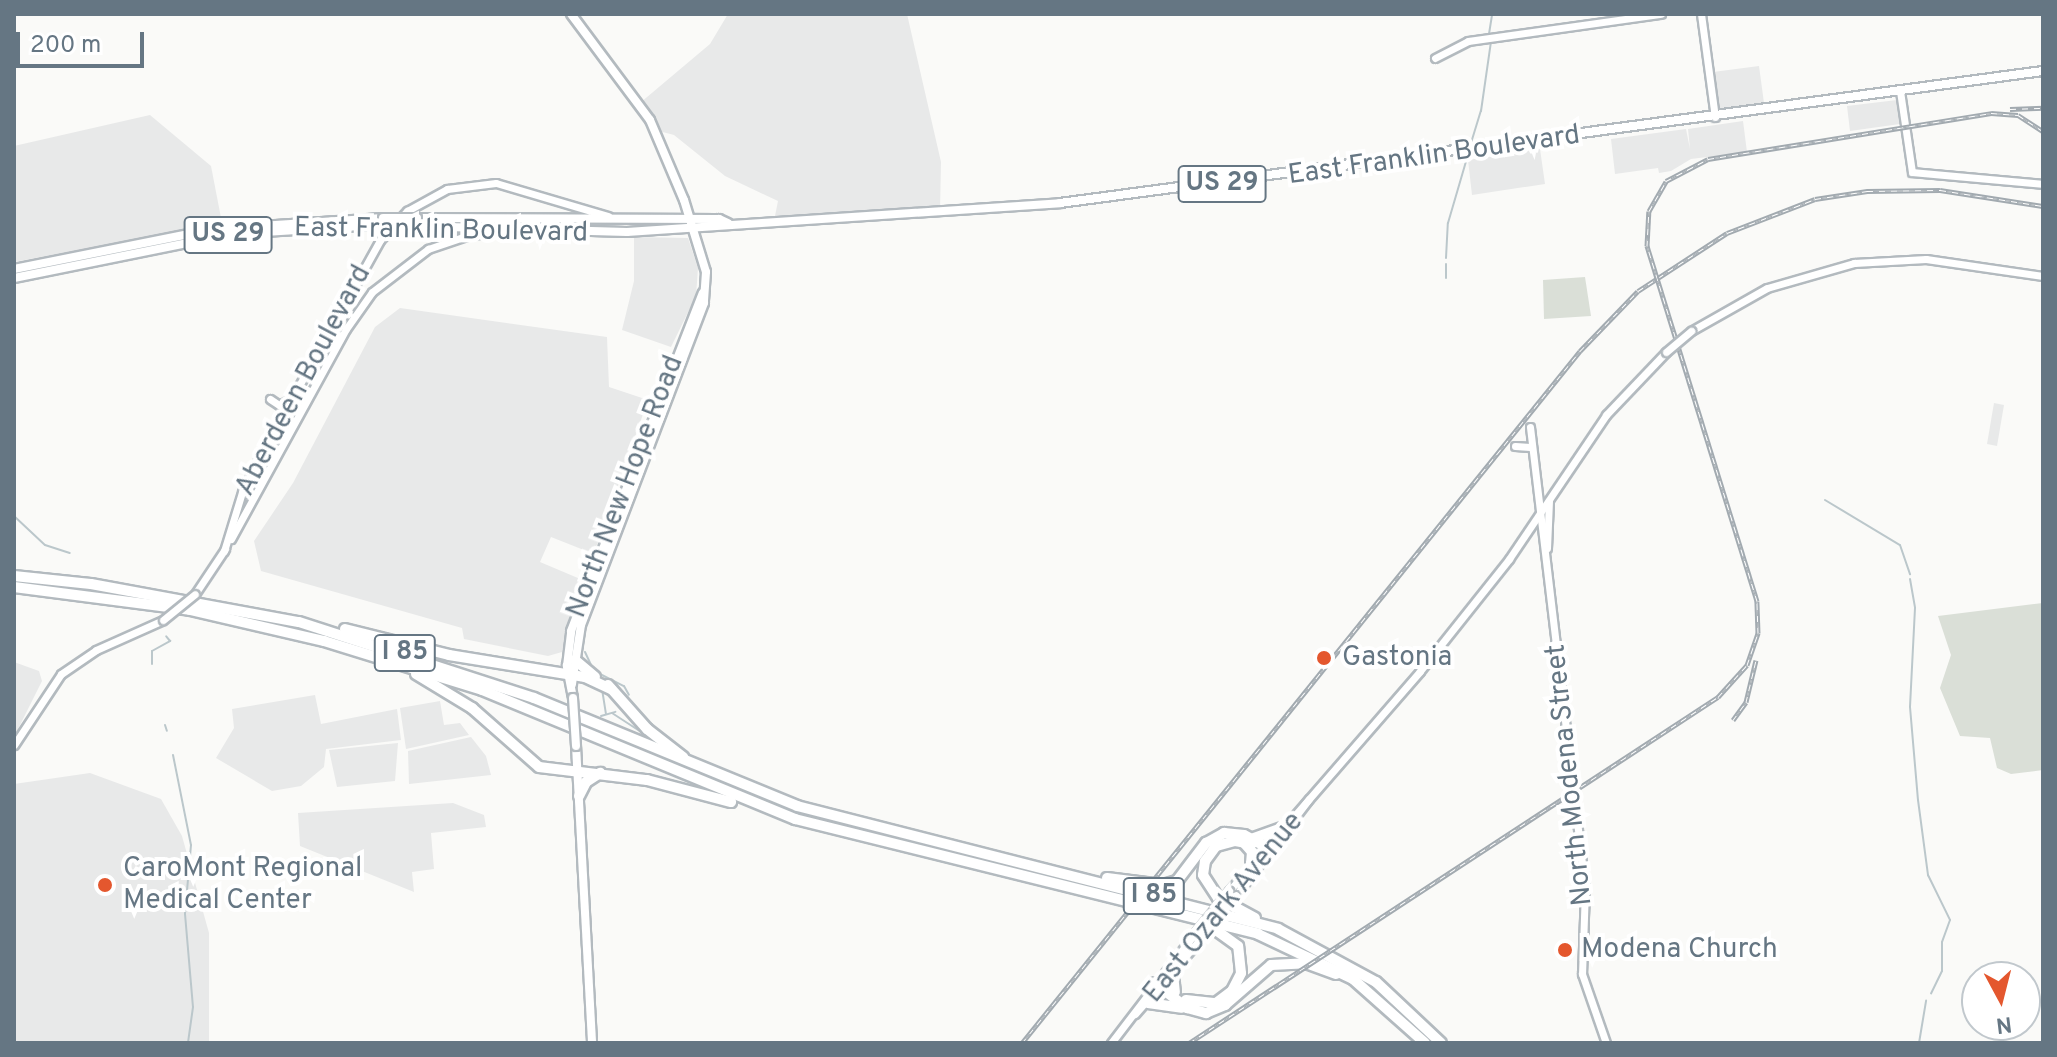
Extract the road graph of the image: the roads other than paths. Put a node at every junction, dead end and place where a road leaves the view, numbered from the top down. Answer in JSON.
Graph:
{"nodes":[{"id":1,"x":571,"y":14,"type":"edge"},
{"id":2,"x":1661,"y":14,"type":"edge"},
{"id":3,"x":1701,"y":14,"type":"edge"},
{"id":4,"x":1435,"y":58,"type":"dead end"},
{"id":5,"x":2043,"y":71,"type":"edge"},
{"id":6,"x":1900,"y":91,"type":"junction"},
{"id":7,"x":1715,"y":117,"type":"junction"},
{"id":8,"x":2043,"y":184,"type":"edge"},
{"id":9,"x":684,"y":200,"type":"junction"},
{"id":10,"x":623,"y":219,"type":"junction"},
{"id":11,"x":666,"y":220,"type":"junction"},
{"id":12,"x":414,"y":222,"type":"junction"},
{"id":13,"x":693,"y":224,"type":"junction"},
{"id":14,"x":520,"y":230,"type":"junction"},
{"id":15,"x":14,"y":269,"type":"edge"},
{"id":16,"x":2043,"y":276,"type":"edge"},
{"id":17,"x":14,"y":278,"type":"edge"},
{"id":18,"x":703,"y":293,"type":"junction"},
{"id":19,"x":674,"y":358,"type":"junction"},
{"id":20,"x":676,"y":373,"type":"junction"},
{"id":21,"x":293,"y":397,"type":"junction"},
{"id":22,"x":270,"y":399,"type":"dead end"},
{"id":23,"x":1530,"y":427,"type":"dead end"},
{"id":24,"x":1515,"y":446,"type":"dead end"},
{"id":25,"x":1530,"y":447,"type":"junction"},
{"id":26,"x":1549,"y":501,"type":"junction"},
{"id":27,"x":1540,"y":515,"type":"junction"},
{"id":28,"x":1521,"y":542,"type":"junction"},
{"id":29,"x":1547,"y":543,"type":"junction"},
{"id":30,"x":224,"y":551,"type":"junction"},
{"id":31,"x":14,"y":576,"type":"edge"},
{"id":32,"x":14,"y":587,"type":"edge"},
{"id":33,"x":299,"y":622,"type":"junction"},
{"id":34,"x":377,"y":657,"type":"junction"},
{"id":35,"x":575,"y":660,"type":"junction"},
{"id":36,"x":572,"y":678,"type":"junction"},
{"id":37,"x":611,"y":689,"type":"junction"},
{"id":38,"x":14,"y":745,"type":"edge"},
{"id":39,"x":704,"y":771,"type":"junction"},
{"id":40,"x":577,"y":772,"type":"junction"},
{"id":41,"x":600,"y":773,"type":"junction"},
{"id":42,"x":579,"y":796,"type":"junction"},
{"id":43,"x":1309,"y":799,"type":"junction"},
{"id":44,"x":795,"y":819,"type":"junction"},
{"id":45,"x":1281,"y":828,"type":"junction"},
{"id":46,"x":1247,"y":840,"type":"junction"},
{"id":47,"x":1267,"y":850,"type":"junction"},
{"id":48,"x":1251,"y":864,"type":"junction"},
{"id":49,"x":1030,"y":865,"type":"junction"},
{"id":50,"x":1232,"y":893,"type":"junction"},
{"id":51,"x":1193,"y":917,"type":"junction"},
{"id":52,"x":1278,"y":929,"type":"junction"},
{"id":53,"x":1200,"y":934,"type":"junction"},
{"id":54,"x":1173,"y":974,"type":"junction"},
{"id":55,"x":1159,"y":984,"type":"junction"},
{"id":56,"x":1175,"y":992,"type":"junction"},
{"id":57,"x":1373,"y":994,"type":"junction"},
{"id":58,"x":1148,"y":1003,"type":"junction"},
{"id":59,"x":1193,"y":1011,"type":"junction"},
{"id":60,"x":1135,"y":1014,"type":"junction"},
{"id":61,"x":592,"y":1043,"type":"edge"},
{"id":62,"x":1111,"y":1043,"type":"edge"},
{"id":63,"x":1425,"y":1043,"type":"edge"},
{"id":64,"x":1441,"y":1043,"type":"edge"},
{"id":65,"x":1606,"y":1043,"type":"edge"}],
"edges":[{"from":1,"to":9,"type":"main road","name":"North New Hope Road"},
{"from":2,"to":4,"type":"main road"},
{"from":3,"to":7,"type":"main road"},
{"from":5,"to":6,"type":"main road","name":"East Franklin Boulevard","number":"US 29"},
{"from":6,"to":7,"type":"main road","name":"East Franklin Boulevard","number":"US 29"},
{"from":6,"to":8,"type":"main road"},
{"from":7,"to":13,"type":"main road","name":"East Franklin Boulevard","number":"US 29"},
{"from":9,"to":11,"type":"main road"},
{"from":9,"to":13,"type":"main road","name":"North New Hope Road"},
{"from":10,"to":11,"type":"main road","name":"East Franklin Boulevard","number":"US 29"},
{"from":10,"to":12,"type":"main road","name":"East Franklin Boulevard","number":"US 29"},
{"from":10,"to":21,"type":"main road","name":"Aberdeen Boulevard"},
{"from":11,"to":13,"type":"main road","name":"East Franklin Boulevard","number":"US 29"},
{"from":12,"to":14,"type":"main road","name":"East Franklin Boulevard","number":"US 29"},
{"from":12,"to":15,"type":"main road","name":"East Franklin Boulevard","number":"US 29","bridge":true},
{"from":12,"to":17,"type":"main road","name":"East Franklin Boulevard","number":"US 29","bridge":true},
{"from":13,"to":14,"type":"main road","name":"East Franklin Boulevard","number":"US 29"},
{"from":13,"to":18,"type":"main road","name":"North New Hope Road"},
{"from":14,"to":30,"type":"main road","name":"Aberdeen Boulevard"},
{"from":16,"to":26,"type":"main road","name":"East Ozark Avenue","bridge":true},
{"from":18,"to":19,"type":"main road","name":"North New Hope Road"},
{"from":18,"to":20,"type":"main road","name":"North New Hope Road"},
{"from":19,"to":20,"type":"main road"},
{"from":19,"to":36,"type":"main road","name":"North New Hope Road"},
{"from":20,"to":35,"type":"main road","name":"North New Hope Road"},
{"from":21,"to":22,"type":"main road"},
{"from":21,"to":30,"type":"main road","name":"Aberdeen Boulevard"},
{"from":23,"to":25,"type":"main road","name":"North Modena Street"},
{"from":24,"to":25,"type":"main road"},
{"from":25,"to":27,"type":"main road","name":"North Modena Street"},
{"from":26,"to":27,"type":"main road","name":"East Ozark Avenue"},
{"from":26,"to":29,"type":"main road","name":"North Modena Street"},
{"from":27,"to":28,"type":"main road","name":"East Ozark Avenue"},
{"from":27,"to":29,"type":"main road","name":"North Modena Street"},
{"from":28,"to":29,"type":"main road"},
{"from":28,"to":43,"type":"main road","name":"East Ozark Avenue"},
{"from":29,"to":65,"type":"main road","name":"North Modena Street"},
{"from":30,"to":38,"type":"main road","name":"Aberdeen Boulevard","bridge":true},
{"from":31,"to":33,"type":"highway","number":"I 85"},
{"from":32,"to":34,"type":"highway","number":"I 85"},
{"from":33,"to":36,"type":"highway"},
{"from":33,"to":39,"type":"highway","number":"I 85"},
{"from":34,"to":40,"type":"highway"},
{"from":34,"to":44,"type":"highway","number":"I 85"},
{"from":35,"to":36,"type":"main road","name":"North New Hope Road"},
{"from":35,"to":37,"type":"highway"},
{"from":36,"to":37,"type":"highway"},
{"from":36,"to":40,"type":"main road","name":"North New Hope Road","bridge":true},
{"from":37,"to":39,"type":"highway"},
{"from":39,"to":49,"type":"highway","number":"I 85"},
{"from":40,"to":41,"type":"highway"},
{"from":40,"to":42,"type":"main road","name":"North New Hope Road"},
{"from":41,"to":42,"type":"highway"},
{"from":41,"to":44,"type":"highway"},
{"from":42,"to":61,"type":"main road","name":"North New Hope Road"},
{"from":43,"to":45,"type":"main road","name":"East Ozark Avenue"},
{"from":43,"to":47,"type":"main road","name":"East Ozark Avenue"},
{"from":44,"to":51,"type":"highway","number":"I 85"},
{"from":45,"to":46,"type":"highway"},
{"from":45,"to":47,"type":"main road","name":"East Ozark Avenue"},
{"from":46,"to":47,"type":"highway"},
{"from":46,"to":48,"type":"highway"},
{"from":46,"to":49,"type":"highway"},
{"from":46,"to":52,"type":"highway"},
{"from":47,"to":48,"type":"main road","name":"East Ozark Avenue"},
{"from":47,"to":50,"type":"main road","name":"East Ozark Avenue"},
{"from":48,"to":50,"type":"main road","name":"East Ozark Avenue"},
{"from":49,"to":52,"type":"highway","number":"I 85"},
{"from":50,"to":53,"type":"main road","name":"East Ozark Avenue","bridge":true},
{"from":51,"to":56,"type":"highway"},
{"from":51,"to":57,"type":"highway","number":"I 85"},
{"from":52,"to":64,"type":"highway","number":"I 85"},
{"from":53,"to":54,"type":"main road","name":"East Ozark Avenue"},
{"from":53,"to":55,"type":"main road","name":"East Ozark Avenue"},
{"from":54,"to":55,"type":"main road","name":"East Ozark Avenue"},
{"from":54,"to":56,"type":"highway"},
{"from":55,"to":56,"type":"highway"},
{"from":55,"to":58,"type":"main road","name":"East Ozark Avenue"},
{"from":55,"to":59,"type":"highway"},
{"from":55,"to":60,"type":"main road","name":"East Ozark Avenue"},
{"from":57,"to":59,"type":"highway"},
{"from":57,"to":63,"type":"highway","number":"I 85"},
{"from":58,"to":59,"type":"highway"},
{"from":58,"to":60,"type":"main road","name":"East Ozark Avenue"},
{"from":60,"to":62,"type":"main road","name":"East Ozark Avenue"}]}
